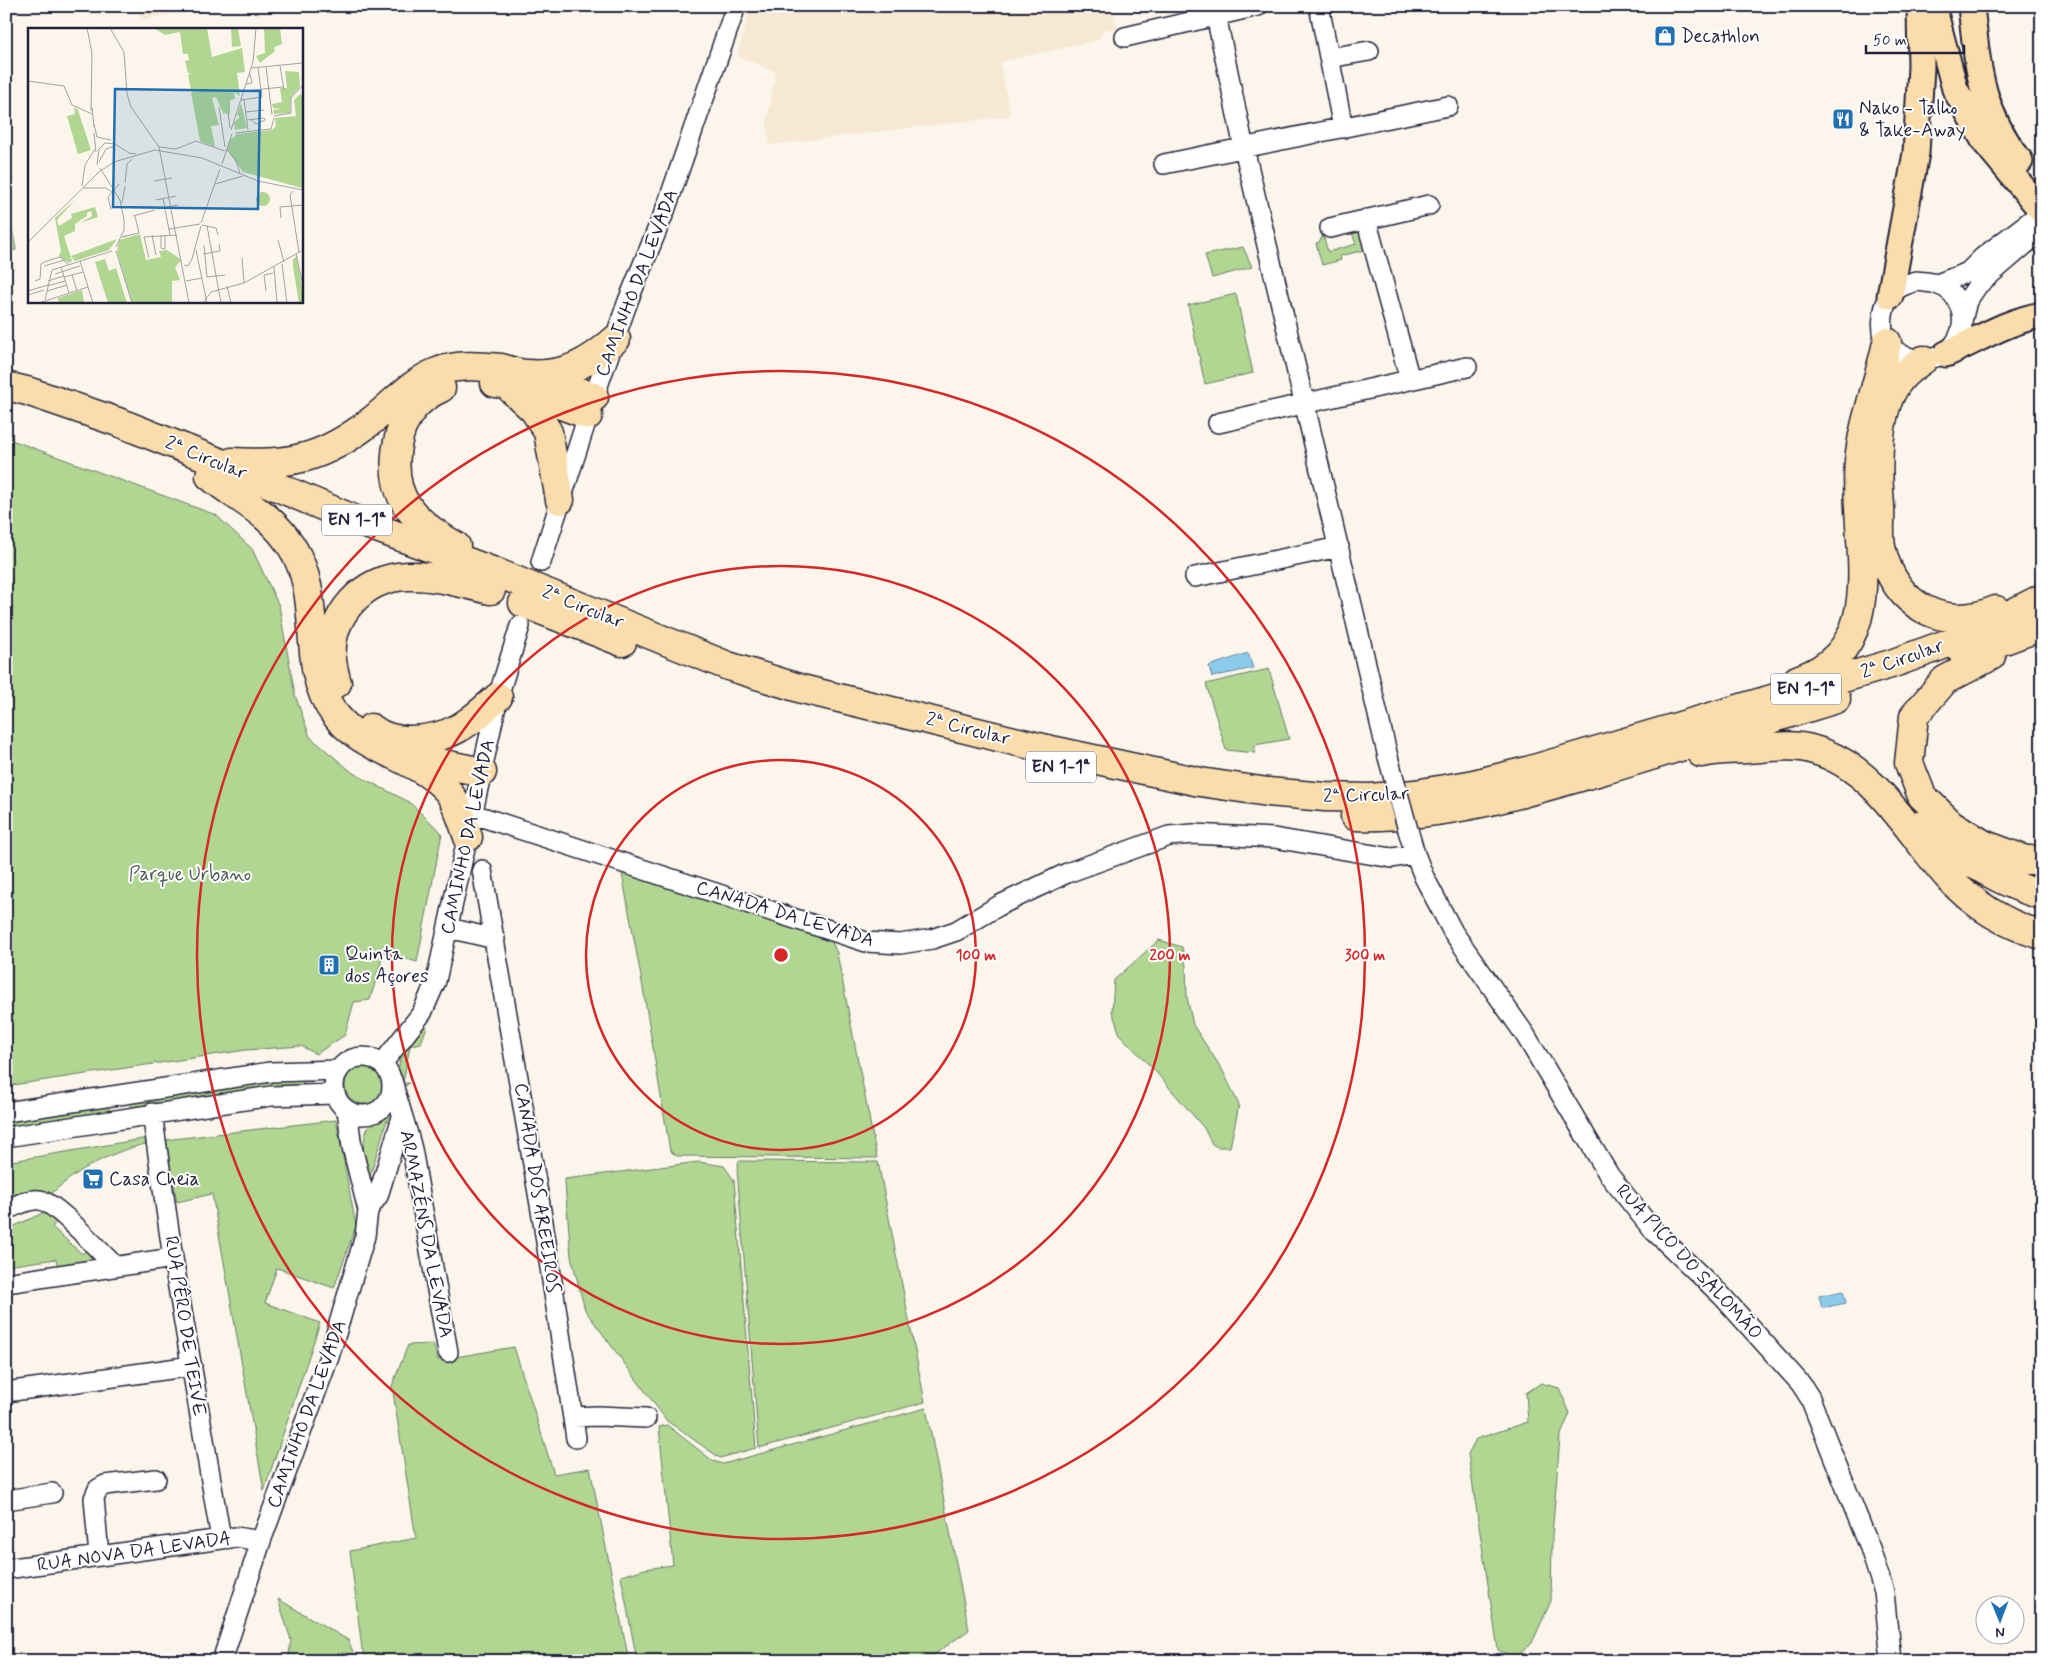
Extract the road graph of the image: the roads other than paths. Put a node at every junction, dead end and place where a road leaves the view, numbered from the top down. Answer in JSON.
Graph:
{"nodes":[{"id":1,"x":736,"y":6,"type":"edge"},
{"id":2,"x":1258,"y":6,"type":"edge"},
{"id":3,"x":1319,"y":6,"type":"edge"},
{"id":4,"x":1920,"y":6,"type":"edge"},
{"id":5,"x":1933,"y":6,"type":"edge"},
{"id":6,"x":1971,"y":6,"type":"edge"},
{"id":7,"x":1979,"y":6,"type":"edge"},
{"id":8,"x":1215,"y":11,"type":"edge"},
{"id":9,"x":1125,"y":37,"type":"dead end"},
{"id":10,"x":1975,"y":46,"type":"junction"},
{"id":11,"x":1369,"y":51,"type":"dead end"},
{"id":12,"x":1329,"y":58,"type":"junction"},
{"id":13,"x":1448,"y":106,"type":"dead end"},
{"id":14,"x":1343,"y":128,"type":"junction"},
{"id":15,"x":1244,"y":148,"type":"junction"},
{"id":16,"x":1164,"y":164,"type":"dead end"},
{"id":17,"x":2039,"y":202,"type":"edge"},
{"id":18,"x":1429,"y":205,"type":"dead end"},
{"id":19,"x":1366,"y":219,"type":"junction"},
{"id":20,"x":1330,"y":228,"type":"dead end"},
{"id":21,"x":2042,"y":230,"type":"edge"},
{"id":22,"x":1937,"y":284,"type":"junction"},
{"id":23,"x":1890,"y":296,"type":"junction"},
{"id":24,"x":2042,"y":316,"type":"edge"},
{"id":25,"x":1963,"y":318,"type":"junction"},
{"id":26,"x":616,"y":339,"type":"junction"},
{"id":27,"x":1887,"y":342,"type":"junction"},
{"id":28,"x":1934,"y":357,"type":"junction"},
{"id":29,"x":1467,"y":367,"type":"dead end"},
{"id":30,"x":516,"y":379,"type":"junction"},
{"id":31,"x":1410,"y":380,"type":"junction"},
{"id":32,"x":6,"y":386,"type":"edge"},
{"id":33,"x":6,"y":403,"type":"edge"},
{"id":34,"x":1305,"y":404,"type":"junction"},
{"id":35,"x":591,"y":406,"type":"junction"},
{"id":36,"x":1218,"y":423,"type":"dead end"},
{"id":37,"x":213,"y":468,"type":"junction"},
{"id":38,"x":560,"y":500,"type":"junction"},
{"id":39,"x":1339,"y":547,"type":"junction"},
{"id":40,"x":541,"y":562,"type":"dead end"},
{"id":41,"x":1195,"y":577,"type":"dead end"},
{"id":42,"x":496,"y":582,"type":"junction"},
{"id":43,"x":2042,"y":592,"type":"edge"},
{"id":44,"x":2042,"y":598,"type":"edge"},
{"id":45,"x":520,"y":626,"type":"dead end"},
{"id":46,"x":2042,"y":626,"type":"edge"},
{"id":47,"x":498,"y":696,"type":"junction"},
{"id":48,"x":391,"y":746,"type":"junction"},
{"id":49,"x":1600,"y":749,"type":"junction"},
{"id":50,"x":484,"y":764,"type":"junction"},
{"id":51,"x":1582,"y":776,"type":"junction"},
{"id":52,"x":1893,"y":810,"type":"junction"},
{"id":53,"x":470,"y":825,"type":"junction"},
{"id":54,"x":1414,"y":854,"type":"junction"},
{"id":55,"x":2042,"y":860,"type":"edge"},
{"id":56,"x":482,"y":870,"type":"dead end"},
{"id":57,"x":2042,"y":895,"type":"edge"},
{"id":58,"x":448,"y":928,"type":"junction"},
{"id":59,"x":2042,"y":935,"type":"edge"},
{"id":60,"x":494,"y":939,"type":"junction"},
{"id":61,"x":339,"y":1070,"type":"junction"},
{"id":62,"x":387,"y":1072,"type":"junction"},
{"id":63,"x":335,"y":1094,"type":"junction"},
{"id":64,"x":347,"y":1110,"type":"junction"},
{"id":65,"x":376,"y":1110,"type":"junction"},
{"id":66,"x":6,"y":1112,"type":"edge"},
{"id":67,"x":152,"y":1113,"type":"junction"},
{"id":68,"x":402,"y":1117,"type":"junction"},
{"id":69,"x":6,"y":1137,"type":"edge"},
{"id":70,"x":357,"y":1165,"type":"junction"},
{"id":71,"x":6,"y":1210,"type":"edge"},
{"id":72,"x":368,"y":1210,"type":"junction"},
{"id":73,"x":174,"y":1258,"type":"junction"},
{"id":74,"x":115,"y":1266,"type":"junction"},
{"id":75,"x":6,"y":1283,"type":"edge"},
{"id":76,"x":448,"y":1352,"type":"dead end"},
{"id":77,"x":192,"y":1366,"type":"junction"},
{"id":78,"x":6,"y":1392,"type":"edge"},
{"id":79,"x":573,"y":1417,"type":"junction"},
{"id":80,"x":646,"y":1418,"type":"dead end"},
{"id":81,"x":576,"y":1438,"type":"dead end"},
{"id":82,"x":156,"y":1479,"type":"dead end"},
{"id":83,"x":52,"y":1494,"type":"dead end"},
{"id":84,"x":6,"y":1500,"type":"edge"},
{"id":85,"x":221,"y":1539,"type":"junction"},
{"id":86,"x":261,"y":1541,"type":"junction"},
{"id":87,"x":99,"y":1556,"type":"junction"},
{"id":88,"x":6,"y":1570,"type":"edge"},
{"id":89,"x":222,"y":1661,"type":"edge"},
{"id":90,"x":1891,"y":1661,"type":"edge"}],
"edges":[{"from":1,"to":26,"type":"street","name":"CAMINHO DA LEVADA"},
{"from":2,"to":8,"type":"street"},
{"from":3,"to":12,"type":"street"},
{"from":4,"to":23,"type":"main road"},
{"from":5,"to":17,"type":"main road"},
{"from":6,"to":10,"type":"main road"},
{"from":7,"to":10,"type":"main road"},
{"from":8,"to":9,"type":"street"},
{"from":8,"to":15,"type":"street","name":"RUA PICO DO SALOMÃO"},
{"from":10,"to":17,"type":"main road"},
{"from":11,"to":12,"type":"street"},
{"from":12,"to":14,"type":"street"},
{"from":13,"to":14,"type":"street"},
{"from":14,"to":15,"type":"street"},
{"from":15,"to":16,"type":"street"},
{"from":15,"to":34,"type":"street","name":"RUA PICO DO SALOMÃO"},
{"from":17,"to":22,"type":"street"},
{"from":18,"to":19,"type":"street"},
{"from":19,"to":20,"type":"street"},
{"from":19,"to":31,"type":"street"},
{"from":21,"to":25,"type":"street"},
{"from":22,"to":23,"type":"street"},
{"from":22,"to":25,"type":"street"},
{"from":23,"to":27,"type":"street"},
{"from":24,"to":28,"type":"main road"},
{"from":25,"to":28,"type":"street"},
{"from":26,"to":30,"type":"highway"},
{"from":26,"to":35,"type":"street","name":"CAMINHO DA LEVADA"},
{"from":27,"to":28,"type":"street"},
{"from":27,"to":49,"type":"highway"},
{"from":28,"to":43,"type":"highway"},
{"from":29,"to":31,"type":"street"},
{"from":30,"to":35,"type":"highway"},
{"from":30,"to":37,"type":"highway"},
{"from":30,"to":38,"type":"highway"},
{"from":30,"to":42,"type":"highway"},
{"from":31,"to":34,"type":"street"},
{"from":32,"to":37,"type":"highway","name":"2ª Circular","number":"EN 1-1ª"},
{"from":33,"to":37,"type":"highway","name":"2ª Circular","number":"EN 1-1ª"},
{"from":34,"to":36,"type":"street"},
{"from":34,"to":39,"type":"street","name":"RUA PICO DO SALOMÃO"},
{"from":35,"to":38,"type":"street","name":"CAMINHO DA LEVADA"},
{"from":37,"to":42,"type":"highway","name":"2ª Circular","number":"EN 1-1ª"},
{"from":37,"to":48,"type":"highway"},
{"from":38,"to":40,"type":"street","name":"CAMINHO DA LEVADA"},
{"from":39,"to":41,"type":"street"},
{"from":39,"to":54,"type":"street","name":"RUA PICO DO SALOMÃO","bridge":true},
{"from":42,"to":48,"type":"highway"},
{"from":42,"to":49,"type":"highway","name":"2ª Circular","number":"EN 1-1ª"},
{"from":42,"to":51,"type":"highway","name":"2ª Circular","number":"EN 1-1ª"},
{"from":44,"to":49,"type":"highway","name":"2ª Circular","number":"EN 1-1ª"},
{"from":45,"to":47,"type":"street","name":"CAMINHO DA LEVADA"},
{"from":46,"to":51,"type":"highway","name":"2ª Circular","number":"EN 1-1ª"},
{"from":46,"to":55,"type":"highway"},
{"from":47,"to":48,"type":"highway"},
{"from":47,"to":50,"type":"street","name":"CAMINHO DA LEVADA"},
{"from":48,"to":50,"type":"highway"},
{"from":48,"to":53,"type":"highway"},
{"from":50,"to":53,"type":"street","name":"CAMINHO DA LEVADA"},
{"from":51,"to":52,"type":"highway"},
{"from":52,"to":57,"type":"highway"},
{"from":52,"to":59,"type":"highway"},
{"from":53,"to":54,"type":"street","name":"CANADA DA LEVADA"},
{"from":53,"to":58,"type":"street","name":"CAMINHO DA LEVADA"},
{"from":54,"to":90,"type":"street","name":"RUA PICO DO SALOMÃO"},
{"from":56,"to":60,"type":"street","name":"CANADA DOS AREEIROS"},
{"from":58,"to":60,"type":"street"},
{"from":58,"to":62,"type":"street","name":"CAMINHO DA LEVADA"},
{"from":60,"to":79,"type":"street","name":"CANADA DOS AREEIROS"},
{"from":61,"to":62,"type":"street"},
{"from":61,"to":63,"type":"street"},
{"from":61,"to":66,"type":"street"},
{"from":62,"to":65,"type":"street"},
{"from":62,"to":68,"type":"street","name":"ARMAZÉNS DA LEVADA"},
{"from":63,"to":64,"type":"street"},
{"from":63,"to":67,"type":"street"},
{"from":64,"to":65,"type":"street"},
{"from":64,"to":70,"type":"street","name":"CAMINHO DA LEVADA"},
{"from":65,"to":68,"type":"street","name":"ARMAZÉNS DA LEVADA"},
{"from":65,"to":70,"type":"street","name":"CAMINHO DA LEVADA"},
{"from":67,"to":69,"type":"street"},
{"from":67,"to":73,"type":"street","name":"RUA PÊRO DE TEIVE"},
{"from":68,"to":72,"type":"street","name":"CAMINHO DA LEVADA"},
{"from":68,"to":76,"type":"street","name":"ARMAZÉNS DA LEVADA"},
{"from":70,"to":72,"type":"street","name":"CAMINHO DA LEVADA"},
{"from":71,"to":74,"type":"street"},
{"from":72,"to":86,"type":"street","name":"CAMINHO DA LEVADA"},
{"from":73,"to":74,"type":"street"},
{"from":73,"to":77,"type":"street","name":"RUA PÊRO DE TEIVE"},
{"from":74,"to":75,"type":"street"},
{"from":77,"to":78,"type":"street"},
{"from":77,"to":85,"type":"street","name":"RUA PÊRO DE TEIVE"},
{"from":79,"to":80,"type":"street"},
{"from":79,"to":81,"type":"street","name":"CANADA DOS AREEIROS"},
{"from":82,"to":87,"type":"street"},
{"from":83,"to":84,"type":"street"},
{"from":85,"to":86,"type":"street","name":"RUA NOVA DA LEVADA"},
{"from":85,"to":87,"type":"street","name":"RUA NOVA DA LEVADA"},
{"from":86,"to":89,"type":"street","name":"CAMINHO DA LEVADA"},
{"from":87,"to":88,"type":"street","name":"RUA NOVA DA LEVADA"}]}
